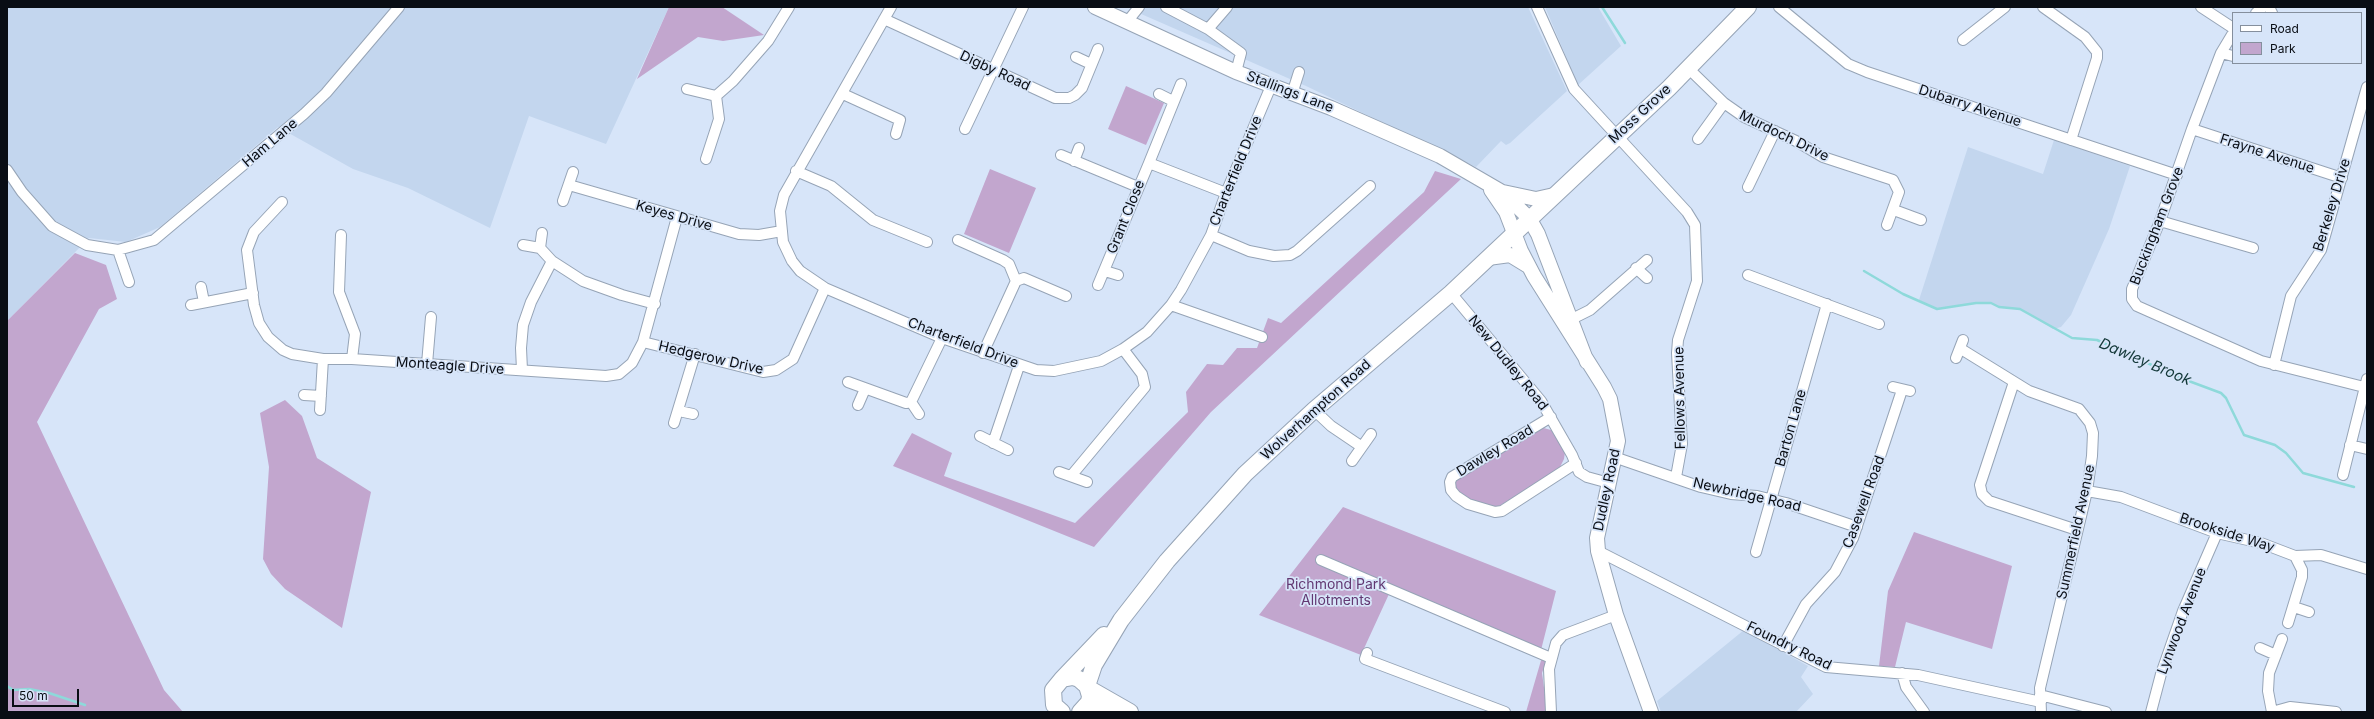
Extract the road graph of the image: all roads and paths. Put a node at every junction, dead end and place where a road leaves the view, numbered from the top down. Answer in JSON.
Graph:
{"nodes":[{"id":1,"x":399,"y":7,"type":"edge"},
{"id":2,"x":788,"y":7,"type":"edge"},
{"id":3,"x":891,"y":7,"type":"edge"},
{"id":4,"x":1023,"y":7,"type":"edge"},
{"id":5,"x":1095,"y":7,"type":"edge"},
{"id":6,"x":1139,"y":7,"type":"edge"},
{"id":7,"x":1166,"y":7,"type":"edge"},
{"id":8,"x":1227,"y":7,"type":"edge"},
{"id":9,"x":1537,"y":7,"type":"edge"},
{"id":10,"x":1748,"y":7,"type":"edge"},
{"id":11,"x":1779,"y":7,"type":"edge"},
{"id":12,"x":2005,"y":7,"type":"edge"},
{"id":13,"x":2043,"y":7,"type":"edge"},
{"id":14,"x":2201,"y":7,"type":"edge"},
{"id":15,"x":884,"y":19,"type":"junction"},
{"id":16,"x":1127,"y":22,"type":"junction"},
{"id":17,"x":2232,"y":27,"type":"edge"},
{"id":18,"x":1208,"y":29,"type":"junction"},
{"id":19,"x":2232,"y":35,"type":"edge"},
{"id":20,"x":1963,"y":40,"type":"dead end"},
{"id":21,"x":1098,"y":49,"type":"dead end"},
{"id":22,"x":2221,"y":53,"type":"junction"},
{"id":23,"x":2232,"y":56,"type":"edge"},
{"id":24,"x":1076,"y":57,"type":"dead end"},
{"id":25,"x":1090,"y":64,"type":"junction"},
{"id":26,"x":1689,"y":68,"type":"junction"},
{"id":27,"x":994,"y":71,"type":"junction"},
{"id":28,"x":1236,"y":72,"type":"junction"},
{"id":29,"x":1300,"y":72,"type":"dead end"},
{"id":30,"x":1181,"y":84,"type":"dead end"},
{"id":31,"x":1271,"y":86,"type":"junction"},
{"id":32,"x":2367,"y":86,"type":"edge"},
{"id":33,"x":688,"y":89,"type":"dead end"},
{"id":34,"x":843,"y":94,"type":"junction"},
{"id":35,"x":1159,"y":94,"type":"dead end"},
{"id":36,"x":1292,"y":94,"type":"junction"},
{"id":37,"x":716,"y":96,"type":"junction"},
{"id":38,"x":1173,"y":101,"type":"junction"},
{"id":39,"x":1724,"y":103,"type":"junction"},
{"id":40,"x":2363,"y":120,"type":"edge"},
{"id":41,"x":965,"y":129,"type":"dead end"},
{"id":42,"x":2192,"y":129,"type":"junction"},
{"id":43,"x":1775,"y":131,"type":"junction"},
{"id":44,"x":896,"y":134,"type":"dead end"},
{"id":45,"x":1616,"y":136,"type":"junction"},
{"id":46,"x":1698,"y":139,"type":"dead end"},
{"id":47,"x":2071,"y":140,"type":"junction"},
{"id":48,"x":1079,"y":148,"type":"dead end"},
{"id":49,"x":1061,"y":156,"type":"dead end"},
{"id":50,"x":706,"y":159,"type":"dead end"},
{"id":51,"x":1074,"y":161,"type":"junction"},
{"id":52,"x":1149,"y":163,"type":"junction"},
{"id":53,"x":7,"y":170,"type":"edge"},
{"id":54,"x":796,"y":171,"type":"junction"},
{"id":55,"x":573,"y":172,"type":"dead end"},
{"id":56,"x":2177,"y":175,"type":"junction"},
{"id":57,"x":2342,"y":178,"type":"junction"},
{"id":58,"x":1484,"y":180,"type":"junction"},
{"id":59,"x":569,"y":185,"type":"junction"},
{"id":60,"x":1370,"y":186,"type":"dead end"},
{"id":61,"x":1138,"y":187,"type":"junction"},
{"id":62,"x":1748,"y":187,"type":"dead end"},
{"id":63,"x":1502,"y":192,"type":"junction"},
{"id":64,"x":1226,"y":193,"type":"junction"},
{"id":65,"x":1554,"y":195,"type":"junction"},
{"id":66,"x":563,"y":201,"type":"dead end"},
{"id":67,"x":282,"y":202,"type":"dead end"},
{"id":68,"x":1894,"y":210,"type":"junction"},
{"id":69,"x":677,"y":217,"type":"junction"},
{"id":70,"x":1529,"y":218,"type":"junction"},
{"id":71,"x":1921,"y":220,"type":"dead end"},
{"id":72,"x":2160,"y":221,"type":"junction"},
{"id":73,"x":1887,"y":225,"type":"dead end"},
{"id":74,"x":782,"y":231,"type":"junction"},
{"id":75,"x":1515,"y":231,"type":"junction"},
{"id":76,"x":542,"y":233,"type":"dead end"},
{"id":77,"x":341,"y":235,"type":"dead end"},
{"id":78,"x":1211,"y":235,"type":"junction"},
{"id":79,"x":958,"y":240,"type":"dead end"},
{"id":80,"x":927,"y":242,"type":"dead end"},
{"id":81,"x":523,"y":245,"type":"dead end"},
{"id":82,"x":540,"y":248,"type":"junction"},
{"id":83,"x":2253,"y":248,"type":"dead end"},
{"id":84,"x":118,"y":250,"type":"junction"},
{"id":85,"x":1488,"y":258,"type":"junction"},
{"id":86,"x":1647,"y":260,"type":"dead end"},
{"id":87,"x":552,"y":261,"type":"junction"},
{"id":88,"x":1528,"y":266,"type":"junction"},
{"id":89,"x":1636,"y":268,"type":"junction"},
{"id":90,"x":1105,"y":271,"type":"junction"},
{"id":91,"x":1118,"y":275,"type":"dead end"},
{"id":92,"x":1748,"y":275,"type":"dead end"},
{"id":93,"x":1647,"y":278,"type":"dead end"},
{"id":94,"x":1016,"y":281,"type":"junction"},
{"id":95,"x":129,"y":282,"type":"dead end"},
{"id":96,"x":1098,"y":285,"type":"dead end"},
{"id":97,"x":201,"y":287,"type":"dead end"},
{"id":98,"x":825,"y":288,"type":"junction"},
{"id":99,"x":253,"y":293,"type":"junction"},
{"id":100,"x":1451,"y":293,"type":"junction"},
{"id":101,"x":1066,"y":296,"type":"dead end"},
{"id":102,"x":204,"y":302,"type":"junction"},
{"id":103,"x":655,"y":304,"type":"junction"},
{"id":104,"x":1827,"y":304,"type":"junction"},
{"id":105,"x":191,"y":305,"type":"dead end"},
{"id":106,"x":1171,"y":305,"type":"junction"},
{"id":107,"x":431,"y":318,"type":"dead end"},
{"id":108,"x":1572,"y":319,"type":"junction"},
{"id":109,"x":1879,"y":324,"type":"dead end"},
{"id":110,"x":1262,"y":337,"type":"dead end"},
{"id":111,"x":942,"y":338,"type":"junction"},
{"id":112,"x":643,"y":342,"type":"junction"},
{"id":113,"x":1960,"y":349,"type":"dead end"},
{"id":114,"x":1122,"y":350,"type":"junction"},
{"id":115,"x":983,"y":353,"type":"junction"},
{"id":116,"x":695,"y":354,"type":"junction"},
{"id":117,"x":324,"y":359,"type":"junction"},
{"id":118,"x":352,"y":359,"type":"junction"},
{"id":119,"x":1587,"y":362,"type":"junction"},
{"id":120,"x":427,"y":364,"type":"junction"},
{"id":121,"x":2274,"y":365,"type":"junction"},
{"id":122,"x":1019,"y":366,"type":"junction"},
{"id":123,"x":522,"y":370,"type":"junction"},
{"id":124,"x":848,"y":382,"type":"dead end"},
{"id":125,"x":2014,"y":382,"type":"junction"},
{"id":126,"x":2366,"y":383,"type":"edge"},
{"id":127,"x":865,"y":389,"type":"junction"},
{"id":128,"x":1902,"y":389,"type":"dead end"},
{"id":129,"x":304,"y":395,"type":"dead end"},
{"id":130,"x":321,"y":396,"type":"junction"},
{"id":131,"x":911,"y":402,"type":"junction"},
{"id":132,"x":858,"y":405,"type":"dead end"},
{"id":133,"x":320,"y":410,"type":"dead end"},
{"id":134,"x":1314,"y":410,"type":"junction"},
{"id":135,"x":679,"y":411,"type":"junction"},
{"id":136,"x":693,"y":414,"type":"dead end"},
{"id":137,"x":919,"y":414,"type":"dead end"},
{"id":138,"x":1551,"y":417,"type":"junction"},
{"id":139,"x":674,"y":423,"type":"dead end"},
{"id":140,"x":1372,"y":434,"type":"dead end"},
{"id":141,"x":980,"y":436,"type":"dead end"},
{"id":142,"x":993,"y":443,"type":"junction"},
{"id":143,"x":2350,"y":445,"type":"junction"},
{"id":144,"x":1362,"y":447,"type":"junction"},
{"id":145,"x":1008,"y":450,"type":"dead end"},
{"id":146,"x":2367,"y":450,"type":"edge"},
{"id":147,"x":1614,"y":457,"type":"junction"},
{"id":148,"x":1352,"y":460,"type":"dead end"},
{"id":149,"x":1576,"y":463,"type":"junction"},
{"id":150,"x":1059,"y":472,"type":"dead end"},
{"id":151,"x":2343,"y":475,"type":"dead end"},
{"id":152,"x":1071,"y":476,"type":"junction"},
{"id":153,"x":1676,"y":477,"type":"junction"},
{"id":154,"x":1087,"y":482,"type":"dead end"},
{"id":155,"x":1609,"y":483,"type":"junction"},
{"id":156,"x":2087,"y":491,"type":"junction"},
{"id":157,"x":1771,"y":499,"type":"junction"},
{"id":158,"x":1857,"y":527,"type":"junction"},
{"id":159,"x":2077,"y":530,"type":"junction"},
{"id":160,"x":2217,"y":533,"type":"junction"},
{"id":161,"x":1598,"y":551,"type":"junction"},
{"id":162,"x":1755,"y":552,"type":"dead end"},
{"id":163,"x":2295,"y":556,"type":"junction"},
{"id":164,"x":1321,"y":560,"type":"dead end"},
{"id":165,"x":2367,"y":569,"type":"edge"},
{"id":166,"x":2294,"y":607,"type":"junction"},
{"id":167,"x":2309,"y":612,"type":"dead end"},
{"id":168,"x":1616,"y":616,"type":"junction"},
{"id":169,"x":1121,"y":620,"type":"junction"},
{"id":170,"x":2288,"y":623,"type":"dead end"},
{"id":171,"x":2282,"y":640,"type":"dead end"},
{"id":172,"x":1783,"y":646,"type":"junction"},
{"id":173,"x":2260,"y":648,"type":"dead end"},
{"id":174,"x":2276,"y":655,"type":"junction"},
{"id":175,"x":1551,"y":658,"type":"junction"},
{"id":176,"x":1365,"y":659,"type":"dead end"},
{"id":177,"x":1902,"y":673,"type":"junction"},
{"id":178,"x":1062,"y":679,"type":"junction"},
{"id":179,"x":1087,"y":687,"type":"junction"},
{"id":180,"x":2041,"y":703,"type":"edge"},
{"id":181,"x":1049,"y":705,"type":"edge"},
{"id":182,"x":1062,"y":712,"type":"edge"},
{"id":183,"x":1081,"y":712,"type":"edge"},
{"id":184,"x":1114,"y":712,"type":"edge"},
{"id":185,"x":1130,"y":712,"type":"edge"},
{"id":186,"x":1505,"y":712,"type":"edge"},
{"id":187,"x":1551,"y":712,"type":"edge"},
{"id":188,"x":1651,"y":712,"type":"edge"},
{"id":189,"x":1924,"y":712,"type":"edge"},
{"id":190,"x":2106,"y":712,"type":"edge"},
{"id":191,"x":2151,"y":712,"type":"edge"},
{"id":192,"x":2272,"y":712,"type":"edge"},
{"id":193,"x":2336,"y":712,"type":"edge"}],
"edges":[{"from":1,"to":84,"type":"street","name":"Ham Lane"},
{"from":2,"to":37,"type":"street"},
{"from":3,"to":15,"type":"street","name":"Charterfield Drive"},
{"from":4,"to":27,"type":"street"},
{"from":5,"to":16,"type":"main road","name":"Stallings Lane"},
{"from":6,"to":16,"type":"street"},
{"from":7,"to":18,"type":"street"},
{"from":8,"to":18,"type":"street"},
{"from":9,"to":45,"type":"street","name":"Fellows Avenue"},
{"from":10,"to":26,"type":"highway","name":"Moss Grove"},
{"from":11,"to":47,"type":"street","name":"Dubarry Avenue"},
{"from":12,"to":20,"type":"street"},
{"from":13,"to":47,"type":"street"},
{"from":14,"to":17,"type":"street"},
{"from":15,"to":27,"type":"street","name":"Digby Road"},
{"from":15,"to":34,"type":"street","name":"Charterfield Drive"},
{"from":16,"to":28,"type":"main road","name":"Stallings Lane"},
{"from":18,"to":28,"type":"street"},
{"from":19,"to":22,"type":"street","name":"Buckingham Grove"},
{"from":21,"to":25,"type":"street","name":"Digby Road"},
{"from":22,"to":23,"type":"street"},
{"from":22,"to":42,"type":"street","name":"Buckingham Grove"},
{"from":24,"to":25,"type":"street"},
{"from":25,"to":27,"type":"street","name":"Digby Road"},
{"from":26,"to":39,"type":"street","name":"Murdoch Drive"},
{"from":26,"to":45,"type":"highway","name":"Moss Grove"},
{"from":27,"to":41,"type":"street"},
{"from":28,"to":31,"type":"main road","name":"Stallings Lane"},
{"from":29,"to":36,"type":"street"},
{"from":30,"to":38,"type":"street","name":"Grant Close"},
{"from":31,"to":36,"type":"main road","name":"Stallings Lane"},
{"from":31,"to":64,"type":"street","name":"Charterfield Drive"},
{"from":32,"to":40,"type":"street","name":"Berkeley Drive"},
{"from":33,"to":37,"type":"street"},
{"from":34,"to":44,"type":"street"},
{"from":34,"to":54,"type":"street","name":"Charterfield Drive"},
{"from":35,"to":38,"type":"street"},
{"from":36,"to":58,"type":"main road","name":"Stallings Lane"},
{"from":37,"to":50,"type":"street"},
{"from":38,"to":52,"type":"street","name":"Grant Close"},
{"from":39,"to":43,"type":"street","name":"Murdoch Drive"},
{"from":39,"to":46,"type":"street"},
{"from":40,"to":57,"type":"street","name":"Berkeley Drive"},
{"from":42,"to":56,"type":"street","name":"Buckingham Grove"},
{"from":42,"to":57,"type":"street","name":"Frayne Avenue"},
{"from":43,"to":62,"type":"street"},
{"from":43,"to":68,"type":"street","name":"Murdoch Drive"},
{"from":45,"to":65,"type":"highway","name":"Moss Grove"},
{"from":45,"to":153,"type":"street","name":"Fellows Avenue"},
{"from":47,"to":56,"type":"street","name":"Dubarry Avenue"},
{"from":48,"to":51,"type":"street"},
{"from":49,"to":51,"type":"street"},
{"from":51,"to":61,"type":"street"},
{"from":52,"to":61,"type":"street","name":"Grant Close"},
{"from":52,"to":64,"type":"street"},
{"from":53,"to":84,"type":"street"},
{"from":54,"to":74,"type":"street","name":"Charterfield Drive"},
{"from":54,"to":80,"type":"street"},
{"from":55,"to":59,"type":"street"},
{"from":56,"to":72,"type":"street","name":"Buckingham Grove"},
{"from":57,"to":121,"type":"street","name":"Berkeley Drive"},
{"from":58,"to":63,"type":"main road","name":"Stallings Lane"},
{"from":58,"to":75,"type":"main road","name":"Stallings Lane"},
{"from":59,"to":66,"type":"street"},
{"from":59,"to":69,"type":"street","name":"Keyes Drive"},
{"from":60,"to":78,"type":"street"},
{"from":61,"to":90,"type":"street","name":"Grant Close"},
{"from":63,"to":65,"type":"main road"},
{"from":63,"to":70,"type":"main road","name":"Stallings Lane"},
{"from":64,"to":78,"type":"street","name":"Charterfield Drive"},
{"from":65,"to":70,"type":"highway","name":"Moss Grove"},
{"from":67,"to":99,"type":"street","name":"Monteagle Drive"},
{"from":68,"to":71,"type":"street"},
{"from":68,"to":73,"type":"street","name":"Murdoch Drive"},
{"from":69,"to":74,"type":"street","name":"Keyes Drive"},
{"from":69,"to":103,"type":"street","name":"Monteagle Drive"},
{"from":70,"to":75,"type":"highway","name":"Wolverhampton Road"},
{"from":70,"to":108,"type":"main road","name":"Dudley Road"},
{"from":72,"to":83,"type":"street"},
{"from":72,"to":121,"type":"street","name":"Buckingham Grove"},
{"from":74,"to":98,"type":"street","name":"Charterfield Drive"},
{"from":75,"to":85,"type":"highway","name":"Wolverhampton Road"},
{"from":75,"to":88,"type":"main road","name":"Dudley Road"},
{"from":76,"to":82,"type":"street"},
{"from":77,"to":118,"type":"street"},
{"from":78,"to":106,"type":"street","name":"Charterfield Drive"},
{"from":79,"to":94,"type":"street"},
{"from":81,"to":82,"type":"street"},
{"from":82,"to":87,"type":"street"},
{"from":84,"to":95,"type":"street"},
{"from":85,"to":88,"type":"main road"},
{"from":85,"to":100,"type":"highway","name":"Wolverhampton Road"},
{"from":86,"to":89,"type":"street"},
{"from":87,"to":103,"type":"street"},
{"from":87,"to":123,"type":"street"},
{"from":88,"to":119,"type":"main road","name":"Dudley Road"},
{"from":89,"to":93,"type":"street"},
{"from":89,"to":108,"type":"street"},
{"from":90,"to":91,"type":"street","name":"Grant Close"},
{"from":90,"to":96,"type":"street","name":"Grant Close"},
{"from":92,"to":104,"type":"street"},
{"from":94,"to":101,"type":"street"},
{"from":94,"to":115,"type":"street"},
{"from":97,"to":102,"type":"street"},
{"from":98,"to":111,"type":"street","name":"Charterfield Drive"},
{"from":98,"to":116,"type":"street","name":"Hedgerow Drive"},
{"from":99,"to":102,"type":"street"},
{"from":99,"to":117,"type":"street","name":"Monteagle Drive"},
{"from":100,"to":134,"type":"highway","name":"Wolverhampton Road"},
{"from":100,"to":138,"type":"street","name":"New Dudley Road"},
{"from":102,"to":105,"type":"street"},
{"from":103,"to":112,"type":"street","name":"Monteagle Drive"},
{"from":104,"to":109,"type":"street"},
{"from":104,"to":157,"type":"street","name":"Barton Lane"},
{"from":106,"to":110,"type":"street"},
{"from":106,"to":114,"type":"street","name":"Charterfield Drive"},
{"from":107,"to":120,"type":"street"},
{"from":108,"to":119,"type":"main road","name":"Dudley Road"},
{"from":111,"to":115,"type":"street","name":"Charterfield Drive"},
{"from":111,"to":131,"type":"street"},
{"from":112,"to":116,"type":"street","name":"Hedgerow Drive"},
{"from":112,"to":123,"type":"street","name":"Monteagle Drive"},
{"from":113,"to":125,"type":"street","name":"Summerfield Avenue"},
{"from":114,"to":122,"type":"street","name":"Charterfield Drive"},
{"from":114,"to":152,"type":"street"},
{"from":115,"to":122,"type":"street","name":"Charterfield Drive"},
{"from":116,"to":135,"type":"street"},
{"from":117,"to":118,"type":"street","name":"Monteagle Drive"},
{"from":117,"to":130,"type":"street"},
{"from":118,"to":120,"type":"street","name":"Monteagle Drive"},
{"from":119,"to":147,"type":"main road","name":"Dudley Road"},
{"from":120,"to":123,"type":"street","name":"Monteagle Drive"},
{"from":121,"to":126,"type":"street","name":"Buckingham Grove"},
{"from":122,"to":142,"type":"street"},
{"from":124,"to":127,"type":"street"},
{"from":125,"to":156,"type":"street","name":"Summerfield Avenue"},
{"from":125,"to":159,"type":"street"},
{"from":126,"to":143,"type":"street"},
{"from":127,"to":131,"type":"street"},
{"from":127,"to":132,"type":"street"},
{"from":128,"to":158,"type":"street","name":"Casewell Road"},
{"from":129,"to":130,"type":"street"},
{"from":130,"to":133,"type":"street"},
{"from":131,"to":137,"type":"street"},
{"from":134,"to":144,"type":"street"},
{"from":134,"to":169,"type":"highway","name":"Wolverhampton Road"},
{"from":135,"to":136,"type":"street"},
{"from":135,"to":139,"type":"street"},
{"from":138,"to":149,"type":"street","name":"New Dudley Road"},
{"from":138,"to":149,"type":"street","name":"Dawley Road"},
{"from":140,"to":144,"type":"street"},
{"from":141,"to":142,"type":"street"},
{"from":142,"to":145,"type":"street"},
{"from":143,"to":146,"type":"street"},
{"from":143,"to":151,"type":"street"},
{"from":144,"to":148,"type":"street"},
{"from":147,"to":153,"type":"street","name":"Newbridge Road"},
{"from":147,"to":155,"type":"main road","name":"Dudley Road"},
{"from":149,"to":155,"type":"street","name":"New Dudley Road"},
{"from":150,"to":152,"type":"street"},
{"from":152,"to":154,"type":"street"},
{"from":153,"to":157,"type":"street","name":"Newbridge Road"},
{"from":155,"to":161,"type":"main road","name":"Dudley Road"},
{"from":156,"to":159,"type":"street","name":"Summerfield Avenue"},
{"from":156,"to":160,"type":"street","name":"Brookside Way"},
{"from":157,"to":158,"type":"street","name":"Newbridge Road"},
{"from":157,"to":162,"type":"street","name":"Barton Lane"},
{"from":158,"to":172,"type":"street","name":"Casewell Road"},
{"from":159,"to":180,"type":"street","name":"Summerfield Avenue"},
{"from":160,"to":163,"type":"street","name":"Brookside Way"},
{"from":160,"to":191,"type":"street","name":"Lynwood Avenue"},
{"from":161,"to":168,"type":"main road","name":"Dudley Road"},
{"from":161,"to":172,"type":"street","name":"Foundry Road"},
{"from":163,"to":165,"type":"street","name":"Brookside Way"},
{"from":163,"to":166,"type":"street"},
{"from":164,"to":175,"type":"street"},
{"from":166,"to":167,"type":"street"},
{"from":166,"to":170,"type":"street"},
{"from":168,"to":175,"type":"street"},
{"from":168,"to":188,"type":"main road","name":"Dudley Road"},
{"from":169,"to":178,"type":"highway","name":"Wolverhampton Road"},
{"from":169,"to":179,"type":"highway","name":"Wolverhampton Road"},
{"from":171,"to":174,"type":"street"},
{"from":172,"to":177,"type":"street","name":"Foundry Road"},
{"from":173,"to":174,"type":"street"},
{"from":174,"to":192,"type":"street"},
{"from":175,"to":187,"type":"street"},
{"from":176,"to":186,"type":"street"},
{"from":177,"to":180,"type":"street","name":"Foundry Road"},
{"from":177,"to":189,"type":"street"},
{"from":178,"to":179,"type":"highway"},
{"from":178,"to":181,"type":"highway","name":"Wolverhampton Road"},
{"from":179,"to":183,"type":"highway","name":"Wolverhampton Road"},
{"from":179,"to":185,"type":"highway"},
{"from":180,"to":190,"type":"street","name":"Foundry Road"},
{"from":181,"to":182,"type":"highway"},
{"from":183,"to":184,"type":"highway"},
{"from":192,"to":193,"type":"street"}]}
